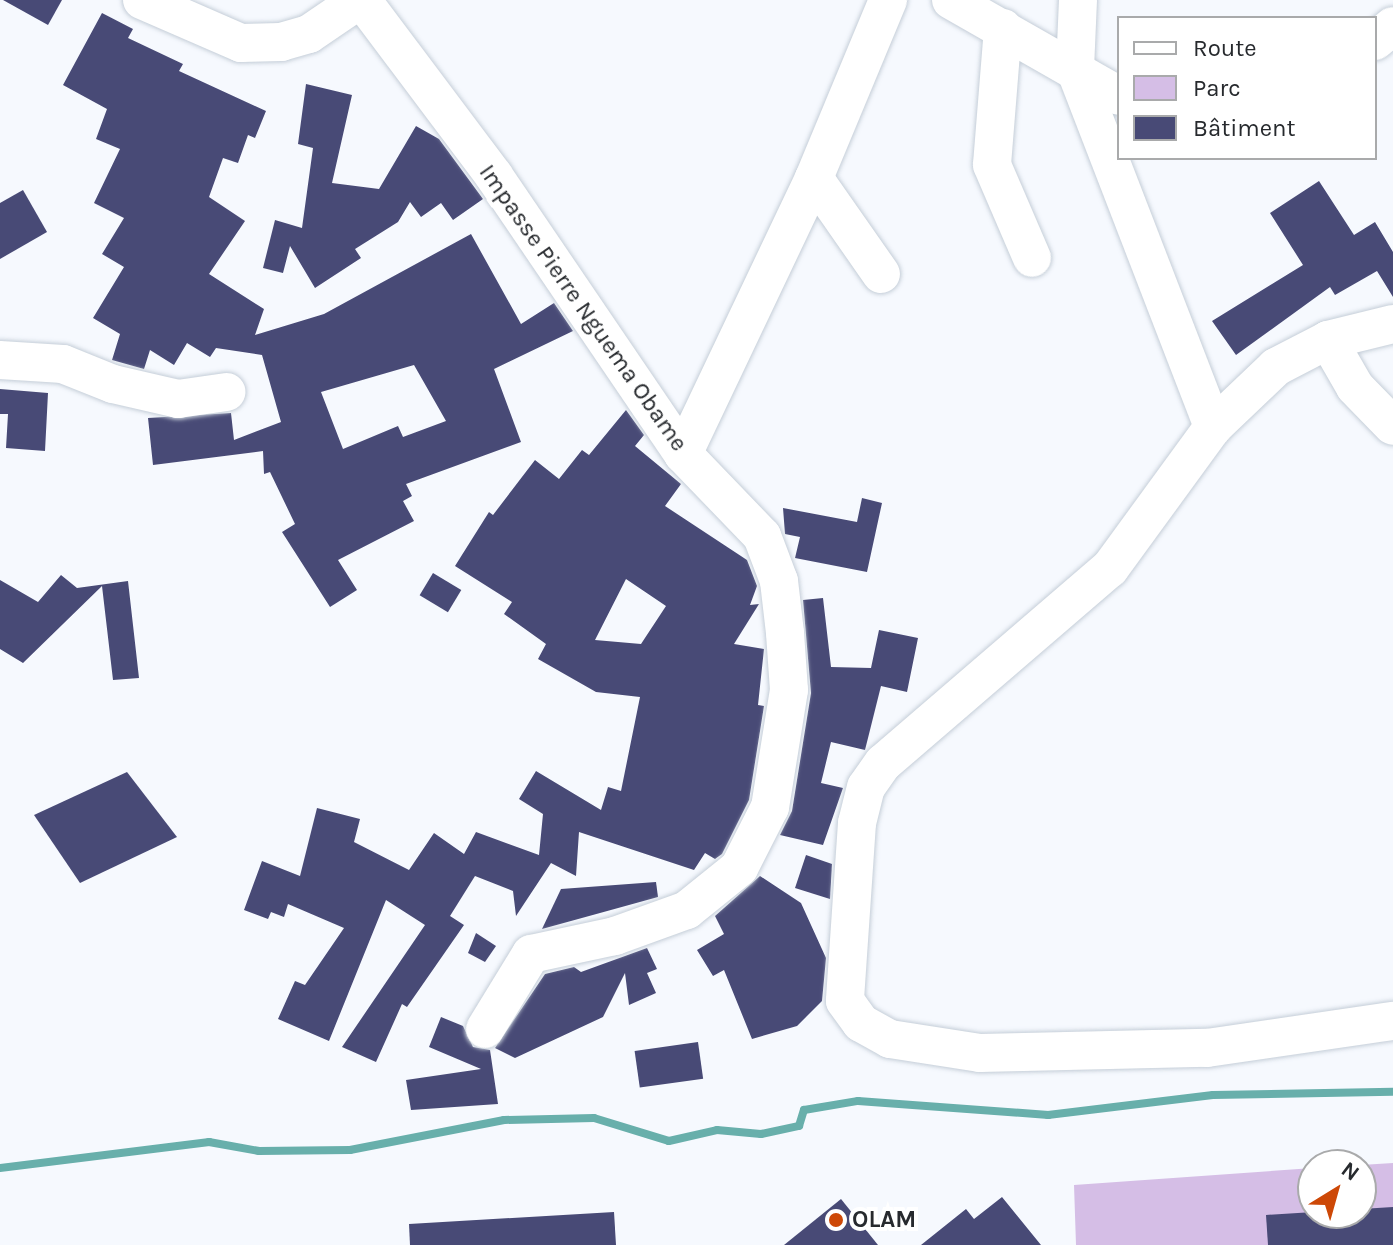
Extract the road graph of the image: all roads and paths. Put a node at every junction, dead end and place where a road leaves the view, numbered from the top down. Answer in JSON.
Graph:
{"nodes":[{"id":1,"x":142,"y":0,"type":"edge"},
{"id":2,"x":360,"y":0,"type":"edge"},
{"id":3,"x":888,"y":0,"type":"edge"},
{"id":4,"x":951,"y":0,"type":"edge"},
{"id":5,"x":1078,"y":0,"type":"edge"},
{"id":6,"x":1393,"y":26,"type":"edge"},
{"id":7,"x":1003,"y":28,"type":"junction"},
{"id":8,"x":1377,"y":39,"type":"edge"},
{"id":9,"x":1075,"y":69,"type":"junction"},
{"id":10,"x":1117,"y":95,"type":"edge"},
{"id":11,"x":814,"y":178,"type":"junction"},
{"id":12,"x":1032,"y":258,"type":"dead end"},
{"id":13,"x":881,"y":274,"type":"dead end"},
{"id":14,"x":1393,"y":324,"type":"edge"},
{"id":15,"x":1328,"y":340,"type":"junction"},
{"id":16,"x":0,"y":360,"type":"edge"},
{"id":17,"x":226,"y":392,"type":"dead end"},
{"id":18,"x":1393,"y":426,"type":"edge"},
{"id":19,"x":1213,"y":427,"type":"junction"},
{"id":20,"x":683,"y":454,"type":"junction"},
{"id":21,"x":1393,"y":1021,"type":"edge"},
{"id":22,"x":485,"y":1029,"type":"dead end"}],
"edges":[{"from":1,"to":2,"type":"street"},
{"from":2,"to":20,"type":"street","name":"Impasse Pierre Nguema Obame"},
{"from":3,"to":11,"type":"street"},
{"from":4,"to":7,"type":"street"},
{"from":5,"to":9,"type":"street"},
{"from":6,"to":8,"type":"street"},
{"from":7,"to":9,"type":"street"},
{"from":7,"to":12,"type":"street"},
{"from":9,"to":10,"type":"street"},
{"from":9,"to":19,"type":"street"},
{"from":11,"to":13,"type":"street"},
{"from":11,"to":20,"type":"street"},
{"from":14,"to":15,"type":"street"},
{"from":15,"to":18,"type":"street"},
{"from":15,"to":19,"type":"street"},
{"from":16,"to":17,"type":"street"},
{"from":19,"to":21,"type":"street"},
{"from":20,"to":22,"type":"street","name":"Impasse Pierre Nguema Obame"}]}
